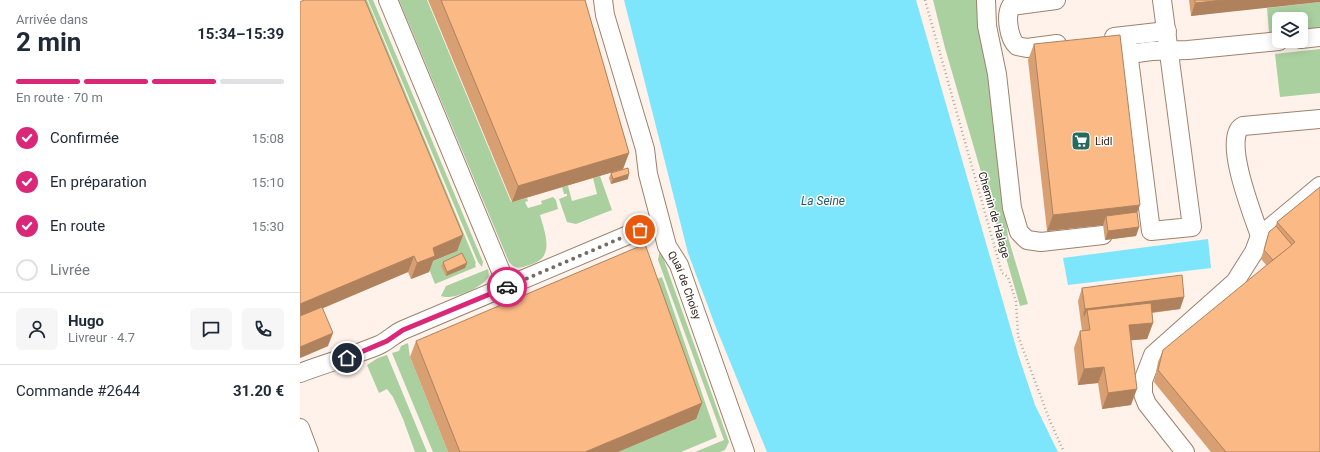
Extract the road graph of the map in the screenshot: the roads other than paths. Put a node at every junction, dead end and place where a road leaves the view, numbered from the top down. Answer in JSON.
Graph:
{"nodes":[{"id":1,"x":388,"y":0,"type":"edge"},
{"id":2,"x":603,"y":0,"type":"edge"},
{"id":3,"x":986,"y":0,"type":"edge"},
{"id":4,"x":1056,"y":0,"type":"edge"},
{"id":5,"x":1162,"y":0,"type":"edge"},
{"id":6,"x":1167,"y":31,"type":"junction"},
{"id":7,"x":1126,"y":36,"type":"junction"},
{"id":8,"x":1320,"y":37,"type":"edge"},
{"id":9,"x":1308,"y":38,"type":"edge"},
{"id":10,"x":1096,"y":40,"type":"edge"},
{"id":11,"x":1073,"y":42,"type":"edge"},
{"id":12,"x":1272,"y":42,"type":"edge"},
{"id":13,"x":1170,"y":50,"type":"junction"},
{"id":14,"x":1129,"y":54,"type":"junction"},
{"id":15,"x":1320,"y":119,"type":"edge"},
{"id":16,"x":1320,"y":186,"type":"edge"},
{"id":17,"x":640,"y":230,"type":"dead end"},
{"id":18,"x":1103,"y":235,"type":"dead end"},
{"id":19,"x":1260,"y":236,"type":"junction"},
{"id":20,"x":508,"y":286,"type":"junction"},
{"id":21,"x":300,"y":373,"type":"edge"},
{"id":22,"x":300,"y":428,"type":"edge"},
{"id":23,"x":309,"y":452,"type":"edge"},
{"id":24,"x":745,"y":452,"type":"edge"},
{"id":25,"x":1185,"y":452,"type":"edge"}],
"edges":[{"from":1,"to":20,"type":"street"},
{"from":2,"to":24,"type":"street","name":"Quai de Choisy"},
{"from":3,"to":18,"type":"street"},
{"from":4,"to":11,"type":"street"},
{"from":5,"to":6,"type":"street"},
{"from":6,"to":7,"type":"street"},
{"from":6,"to":13,"type":"street"},
{"from":7,"to":10,"type":"street"},
{"from":7,"to":14,"type":"street"},
{"from":8,"to":9,"type":"street"},
{"from":12,"to":13,"type":"street"},
{"from":13,"to":14,"type":"street"},
{"from":13,"to":14,"type":"street"},
{"from":15,"to":19,"type":"street"},
{"from":16,"to":19,"type":"street"},
{"from":17,"to":20,"type":"street"},
{"from":19,"to":25,"type":"street"},
{"from":20,"to":21,"type":"street"},
{"from":22,"to":23,"type":"street"}]}
